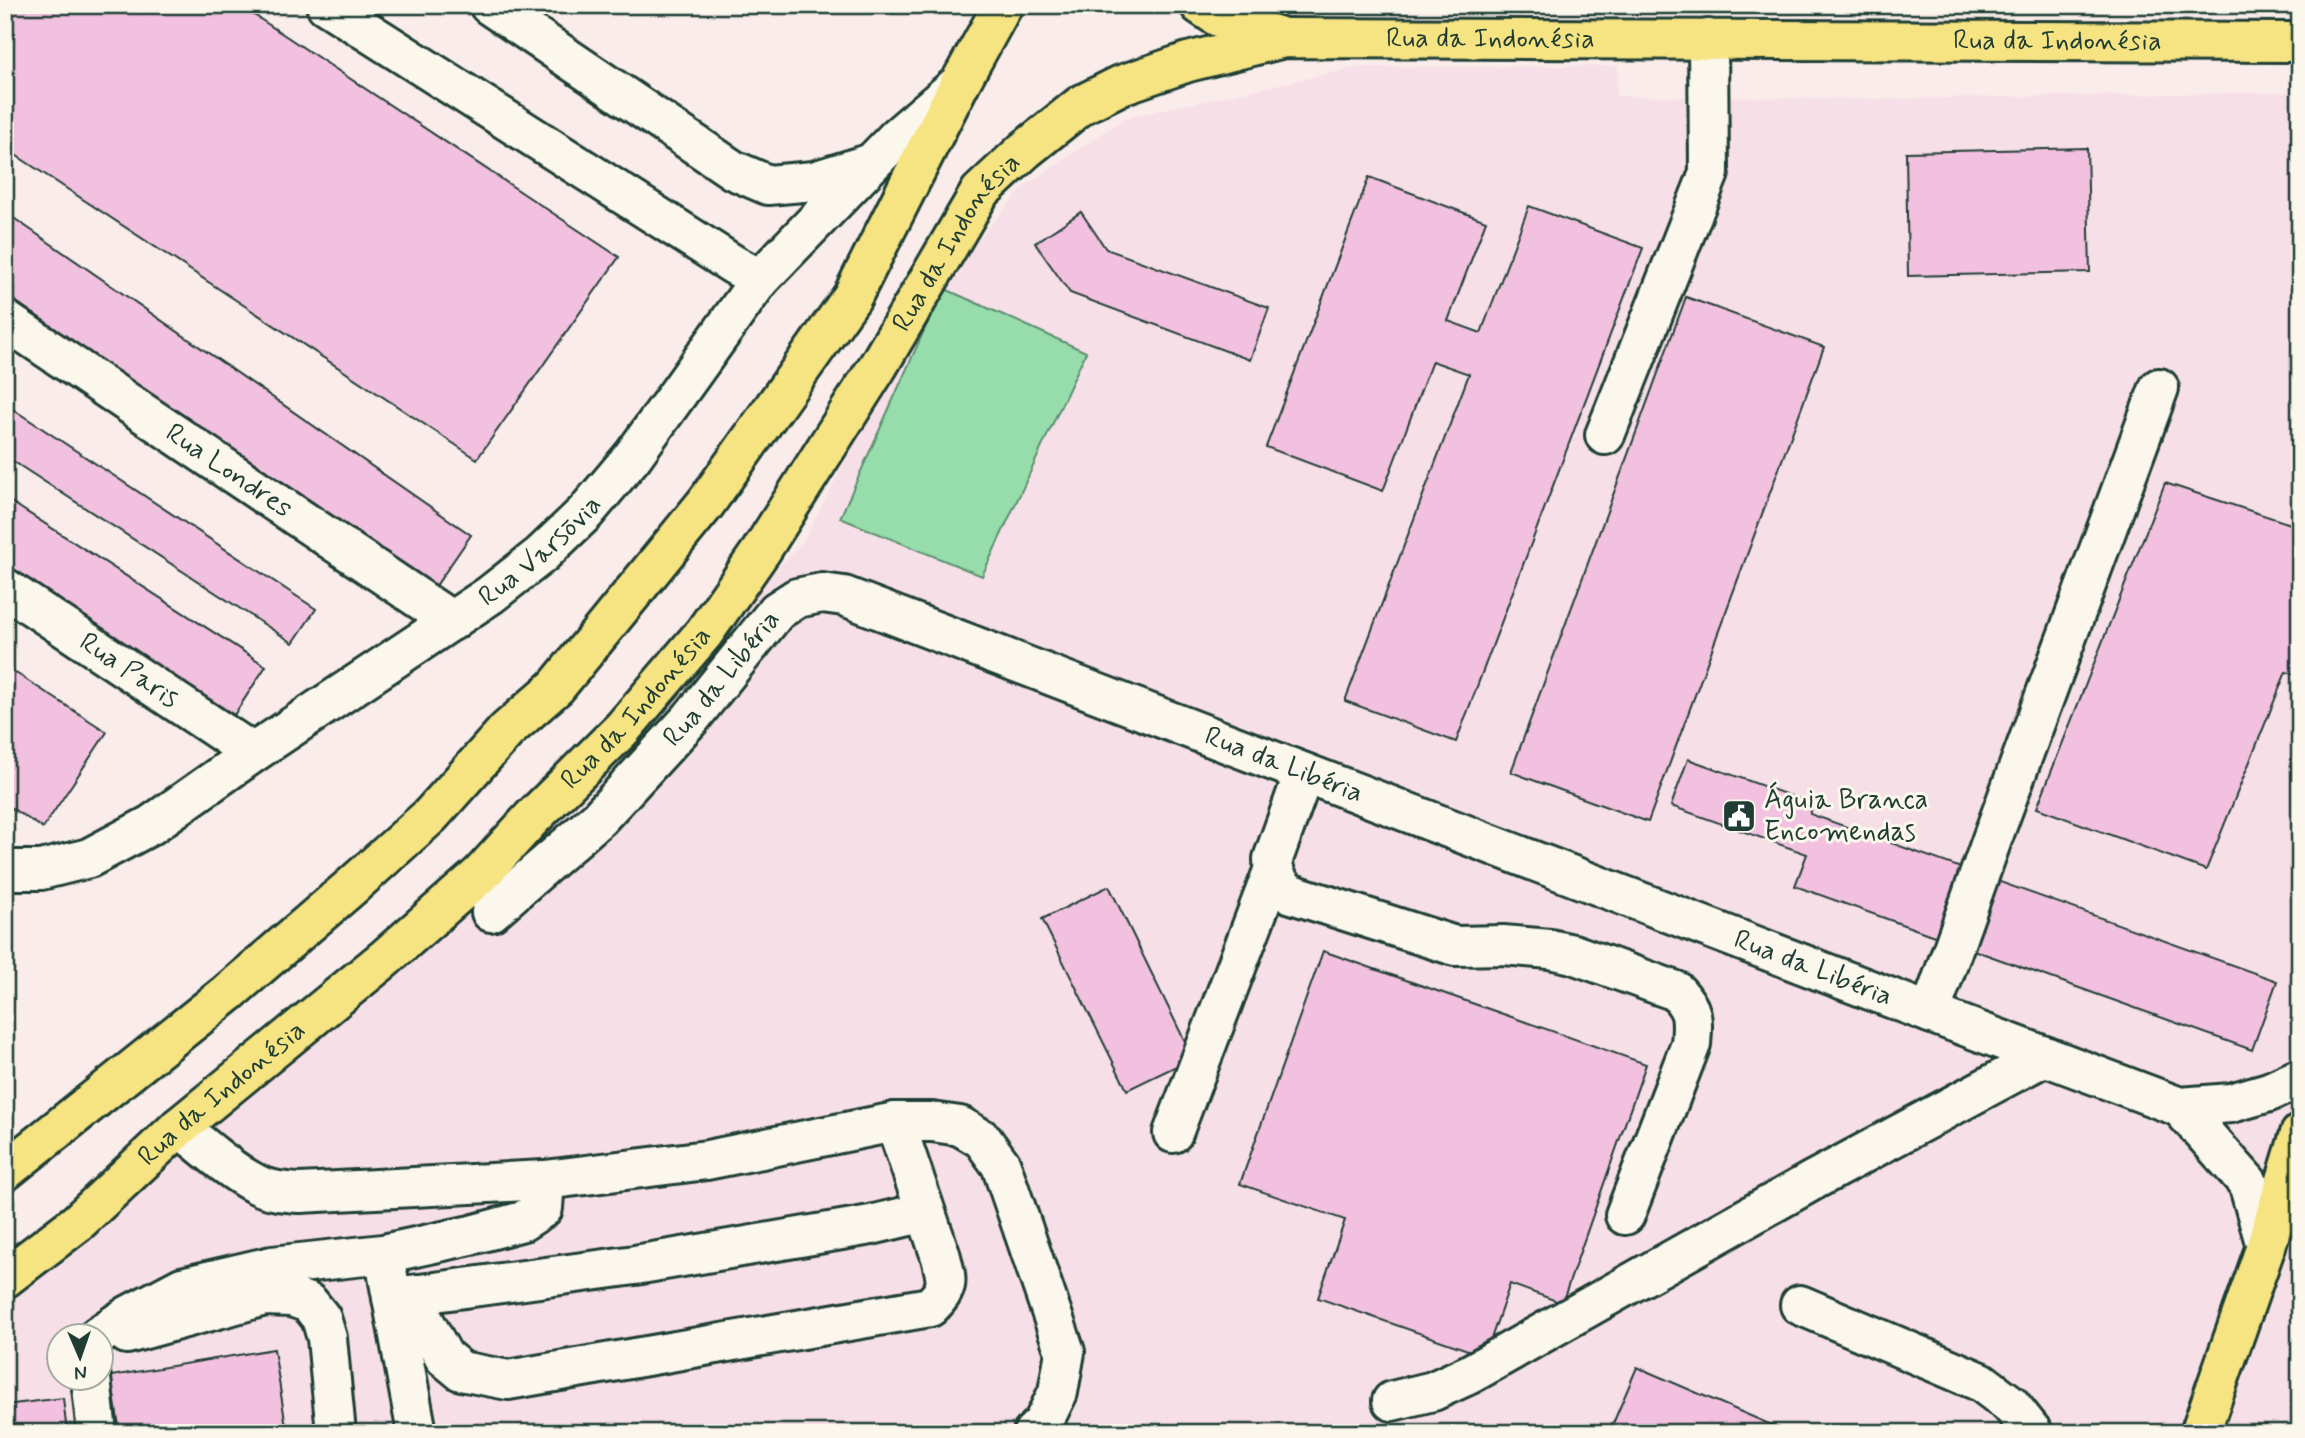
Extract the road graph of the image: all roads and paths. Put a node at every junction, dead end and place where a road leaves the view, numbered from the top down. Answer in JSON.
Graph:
{"nodes":[{"id":1,"x":326,"y":5,"type":"edge"},
{"id":2,"x":489,"y":5,"type":"edge"},
{"id":3,"x":1003,"y":5,"type":"edge"},
{"id":4,"x":1200,"y":5,"type":"edge"},
{"id":5,"x":1284,"y":38,"type":"junction"},
{"id":6,"x":1707,"y":39,"type":"junction"},
{"id":7,"x":2300,"y":42,"type":"edge"},
{"id":8,"x":960,"y":83,"type":"junction"},
{"id":9,"x":871,"y":164,"type":"junction"},
{"id":10,"x":760,"y":279,"type":"junction"},
{"id":11,"x":5,"y":320,"type":"edge"},
{"id":12,"x":2159,"y":388,"type":"dead end"},
{"id":13,"x":1605,"y":435,"type":"dead end"},
{"id":14,"x":5,"y":588,"type":"edge"},
{"id":15,"x":452,"y":621,"type":"junction"},
{"id":16,"x":253,"y":753,"type":"junction"},
{"id":17,"x":1304,"y":773,"type":"junction"},
{"id":18,"x":5,"y":870,"type":"edge"},
{"id":19,"x":1273,"y":871,"type":"junction"},
{"id":20,"x":491,"y":912,"type":"dead end"},
{"id":21,"x":1930,"y":1013,"type":"junction"},
{"id":22,"x":2045,"y":1056,"type":"junction"},
{"id":23,"x":2300,"y":1078,"type":"edge"},
{"id":24,"x":2180,"y":1107,"type":"junction"},
{"id":25,"x":895,"y":1122,"type":"junction"},
{"id":26,"x":179,"y":1127,"type":"junction"},
{"id":27,"x":1173,"y":1133,"type":"dead end"},
{"id":28,"x":2300,"y":1134,"type":"edge"},
{"id":29,"x":5,"y":1171,"type":"edge"},
{"id":30,"x":545,"y":1180,"type":"junction"},
{"id":31,"x":925,"y":1212,"type":"junction"},
{"id":32,"x":1625,"y":1215,"type":"dead end"},
{"id":33,"x":2266,"y":1246,"type":"junction"},
{"id":34,"x":383,"y":1254,"type":"junction"},
{"id":35,"x":5,"y":1278,"type":"edge"},
{"id":36,"x":406,"y":1296,"type":"junction"},
{"id":37,"x":1800,"y":1305,"type":"dead end"},
{"id":38,"x":116,"y":1324,"type":"edge"},
{"id":39,"x":116,"y":1337,"type":"edge"},
{"id":40,"x":92,"y":1392,"type":"edge"},
{"id":41,"x":1392,"y":1401,"type":"dead end"},
{"id":42,"x":97,"y":1433,"type":"edge"},
{"id":43,"x":336,"y":1433,"type":"edge"},
{"id":44,"x":416,"y":1433,"type":"edge"},
{"id":45,"x":1033,"y":1433,"type":"edge"},
{"id":46,"x":2033,"y":1433,"type":"edge"},
{"id":47,"x":2200,"y":1433,"type":"edge"}],
"edges":[{"from":1,"to":10,"type":"street"},
{"from":2,"to":9,"type":"street"},
{"from":3,"to":8,"type":"main road","name":"Rua da Indonésia"},
{"from":4,"to":5,"type":"main road"},
{"from":5,"to":6,"type":"main road","name":"Rua da Indonésia"},
{"from":5,"to":26,"type":"main road","name":"Rua da Indonésia"},
{"from":6,"to":7,"type":"main road","name":"Rua da Indonésia"},
{"from":6,"to":13,"type":"street"},
{"from":8,"to":9,"type":"street","name":"Rua Varsōvia"},
{"from":8,"to":29,"type":"main road","name":"Rua da Indonésia"},
{"from":9,"to":10,"type":"street","name":"Rua Varsōvia"},
{"from":10,"to":15,"type":"street","name":"Rua Varsōvia"},
{"from":11,"to":15,"type":"street","name":"Rua Londres"},
{"from":12,"to":21,"type":"street"},
{"from":14,"to":16,"type":"street","name":"Rua Paris"},
{"from":15,"to":16,"type":"street","name":"Rua Varsōvia"},
{"from":16,"to":18,"type":"street","name":"Rua Varsōvia"},
{"from":17,"to":19,"type":"street"},
{"from":17,"to":20,"type":"street","name":"Rua da Libéria"},
{"from":17,"to":21,"type":"street","name":"Rua da Libéria"},
{"from":19,"to":27,"type":"street"},
{"from":19,"to":32,"type":"street"},
{"from":21,"to":22,"type":"street","name":"Rua da Libéria"},
{"from":22,"to":24,"type":"street","name":"Rua da Libéria"},
{"from":22,"to":41,"type":"street"},
{"from":23,"to":24,"type":"street","name":"Rua da Libéria"},
{"from":24,"to":33,"type":"street","name":"Rua da Libéria"},
{"from":25,"to":30,"type":"street"},
{"from":25,"to":31,"type":"street"},
{"from":25,"to":45,"type":"street"},
{"from":26,"to":30,"type":"street"},
{"from":26,"to":35,"type":"main road","name":"Rua da Indonésia"},
{"from":28,"to":33,"type":"main road"},
{"from":30,"to":34,"type":"street"},
{"from":31,"to":36,"type":"street"},
{"from":31,"to":36,"type":"street"},
{"from":33,"to":47,"type":"main road"},
{"from":34,"to":36,"type":"street"},
{"from":34,"to":38,"type":"street"},
{"from":36,"to":44,"type":"street"},
{"from":37,"to":46,"type":"street"},
{"from":39,"to":43,"type":"street"},
{"from":40,"to":42,"type":"street"}]}
